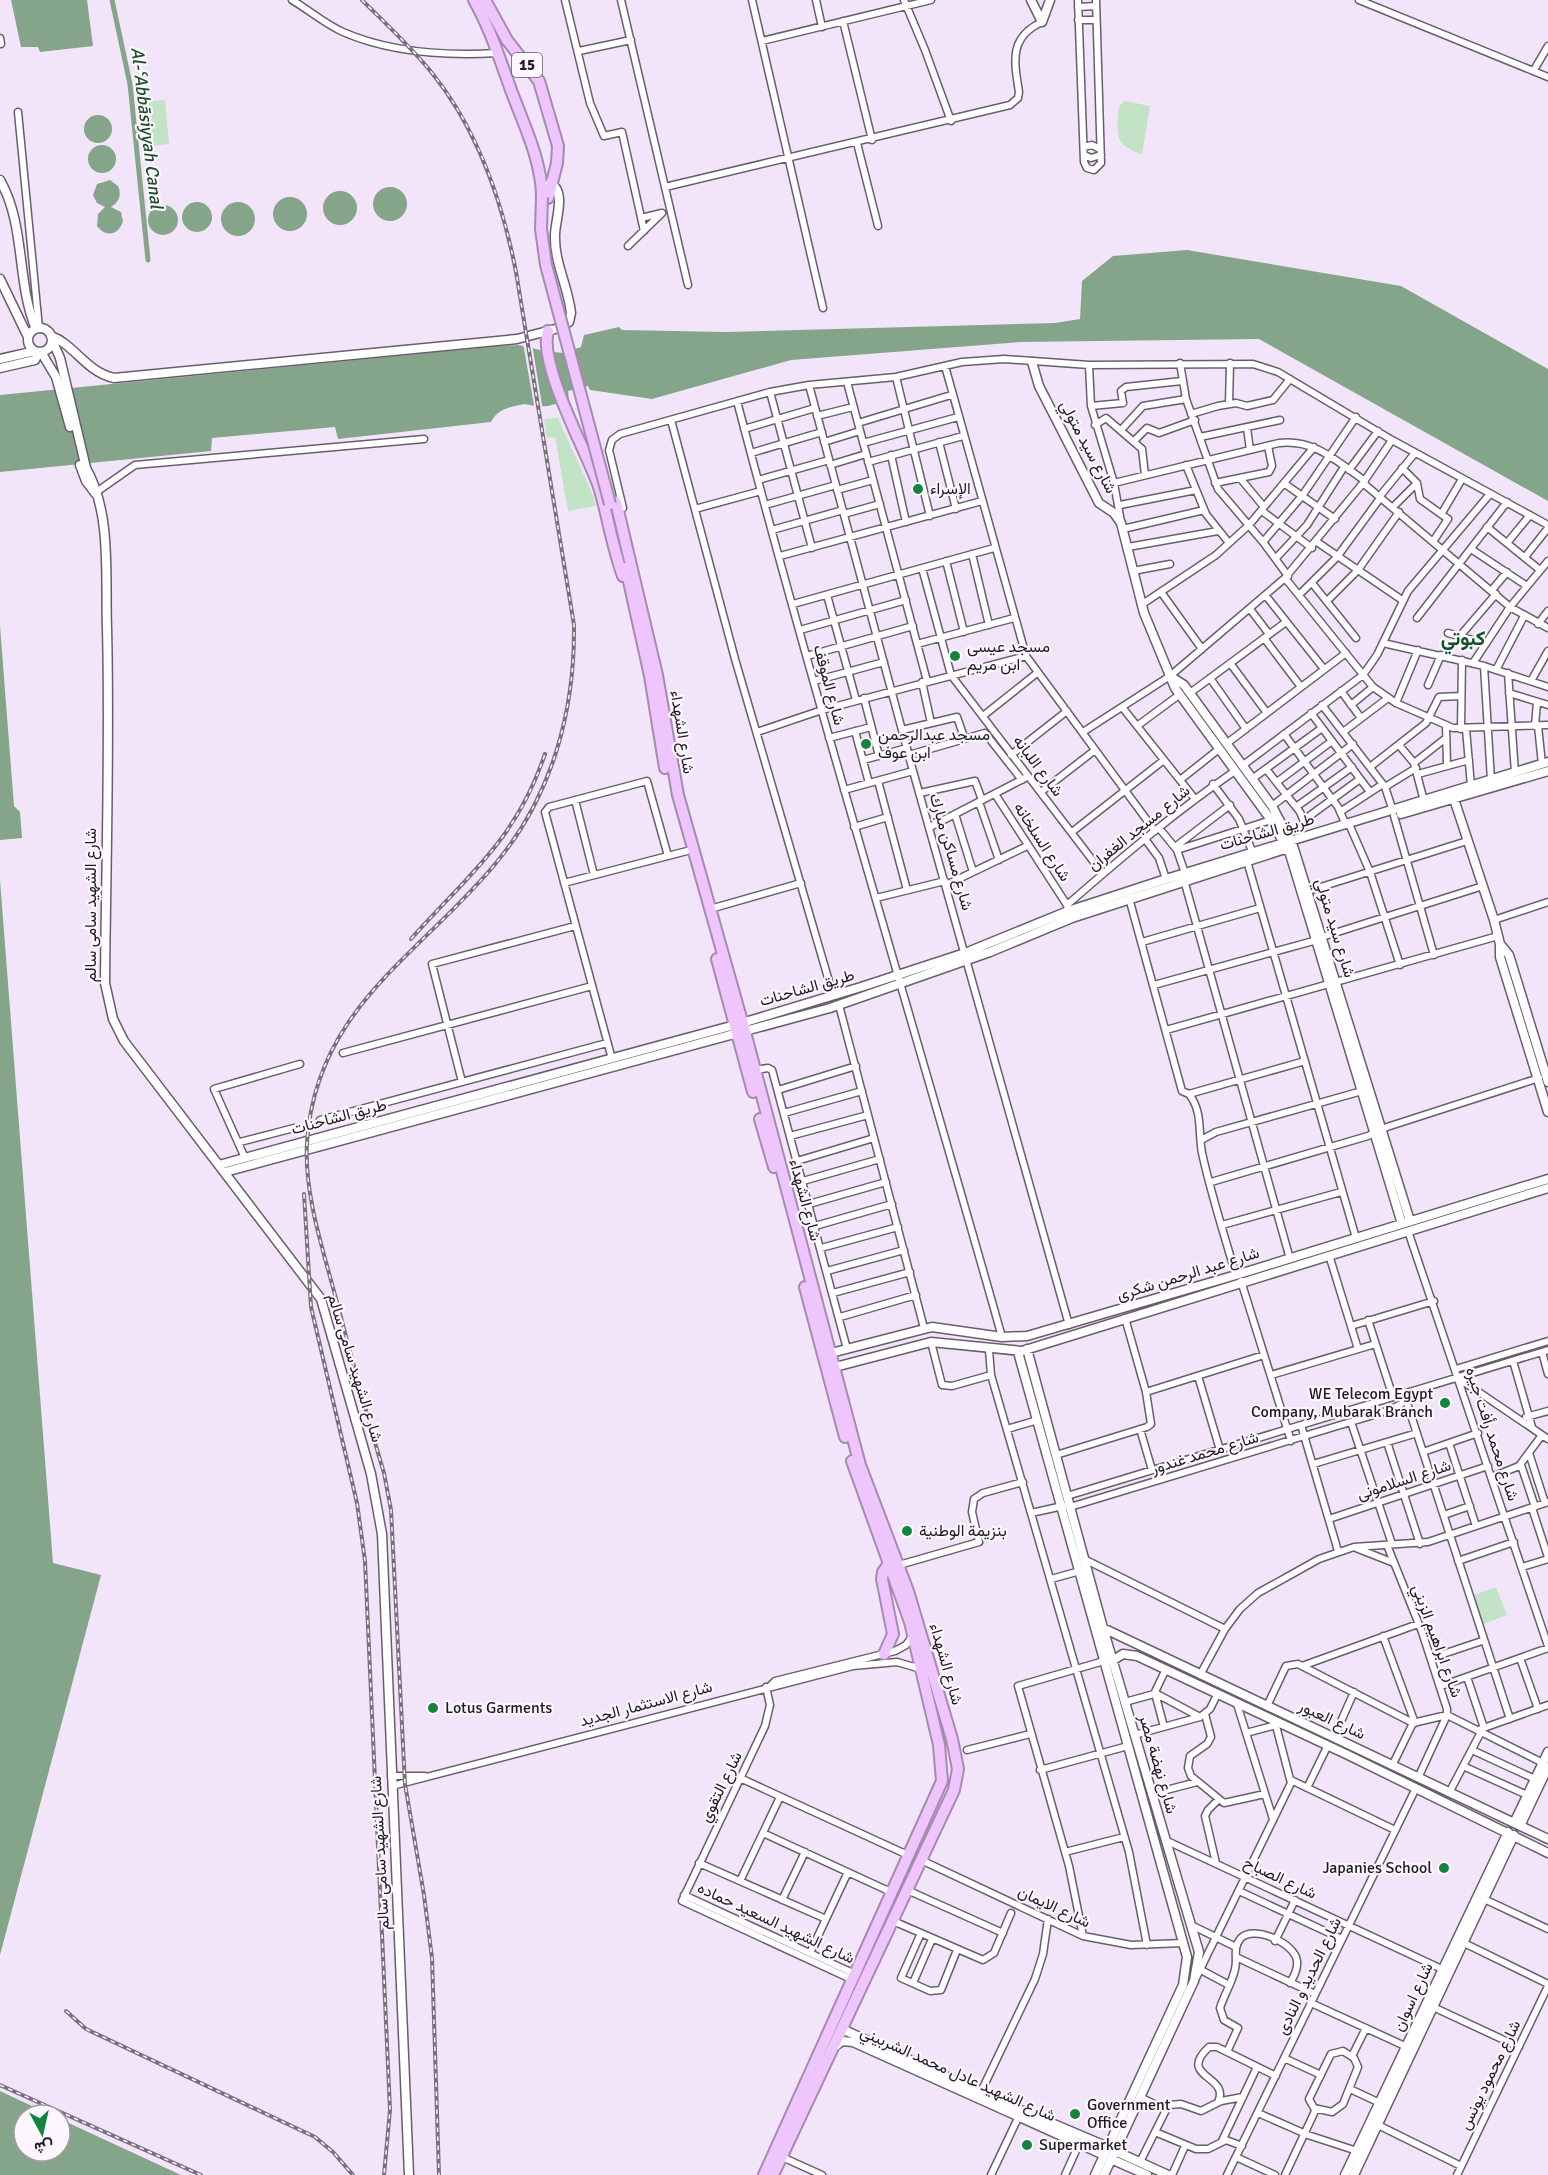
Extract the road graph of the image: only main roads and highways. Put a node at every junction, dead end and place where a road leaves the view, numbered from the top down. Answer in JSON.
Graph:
{"nodes":[{"id":1,"x":474,"y":0,"type":"edge"},
{"id":2,"x":485,"y":0,"type":"edge"},
{"id":3,"x":545,"y":197,"type":"junction"},
{"id":4,"x":544,"y":334,"type":"road end"},
{"id":5,"x":613,"y":503,"type":"junction"},
{"id":6,"x":630,"y":590,"type":"junction"},
{"id":7,"x":740,"y":1028,"type":"junction"},
{"id":8,"x":772,"y":1148,"type":"junction"},
{"id":9,"x":894,"y":1564,"type":"junction"},
{"id":10,"x":884,"y":1658,"type":"road end"},
{"id":11,"x":952,"y":1739,"type":"junction"},
{"id":12,"x":939,"y":1745,"type":"junction"},
{"id":13,"x":957,"y":1761,"type":"junction"},
{"id":14,"x":942,"y":1765,"type":"junction"},
{"id":15,"x":916,"y":1858,"type":"junction"},
{"id":16,"x":810,"y":2085,"type":"junction"},
{"id":17,"x":802,"y":2103,"type":"junction"},
{"id":18,"x":764,"y":2175,"type":"edge"},
{"id":19,"x":773,"y":2175,"type":"edge"}],
"edges":[{"from":1,"to":3,"type":"highway","number":"15"},
{"from":2,"to":3,"type":"highway","number":"15"},
{"from":3,"to":5,"type":"highway","name":"شارع الشهداء"},
{"from":4,"to":6,"type":"highway"},
{"from":5,"to":6,"type":"highway","name":"شارع الشهداء"},
{"from":5,"to":7,"type":"highway","name":"شارع الشهداء"},
{"from":6,"to":7,"type":"highway","name":"شارع الشهداء"},
{"from":7,"to":8,"type":"highway","name":"شارع الشهداء"},
{"from":7,"to":8,"type":"highway","name":"شارع الشهداء"},
{"from":8,"to":9,"type":"highway","name":"شارع الشهداء"},
{"from":8,"to":9,"type":"highway","name":"شارع الشهداء"},
{"from":9,"to":10,"type":"highway"},
{"from":9,"to":11,"type":"highway","name":"شارع الشهداء"},
{"from":9,"to":12,"type":"highway","name":"شارع الشهداء"},
{"from":11,"to":12,"type":"highway"},
{"from":11,"to":13,"type":"highway","name":"شارع الشهداء"},
{"from":12,"to":14,"type":"highway","name":"شارع الشهداء"},
{"from":13,"to":14,"type":"highway"},
{"from":13,"to":15,"type":"highway","name":"شارع الشهداء"},
{"from":14,"to":15,"type":"highway","name":"شارع الشهداء"},
{"from":15,"to":16,"type":"highway","name":"شارع الشهداء"},
{"from":15,"to":16,"type":"highway","name":"شارع الشهداء"},
{"from":16,"to":17,"type":"highway","name":"شارع الشهداء"},
{"from":17,"to":18,"type":"highway","name":"شارع الشهداء"},
{"from":17,"to":19,"type":"highway","name":"شارع الشهداء"}]}
